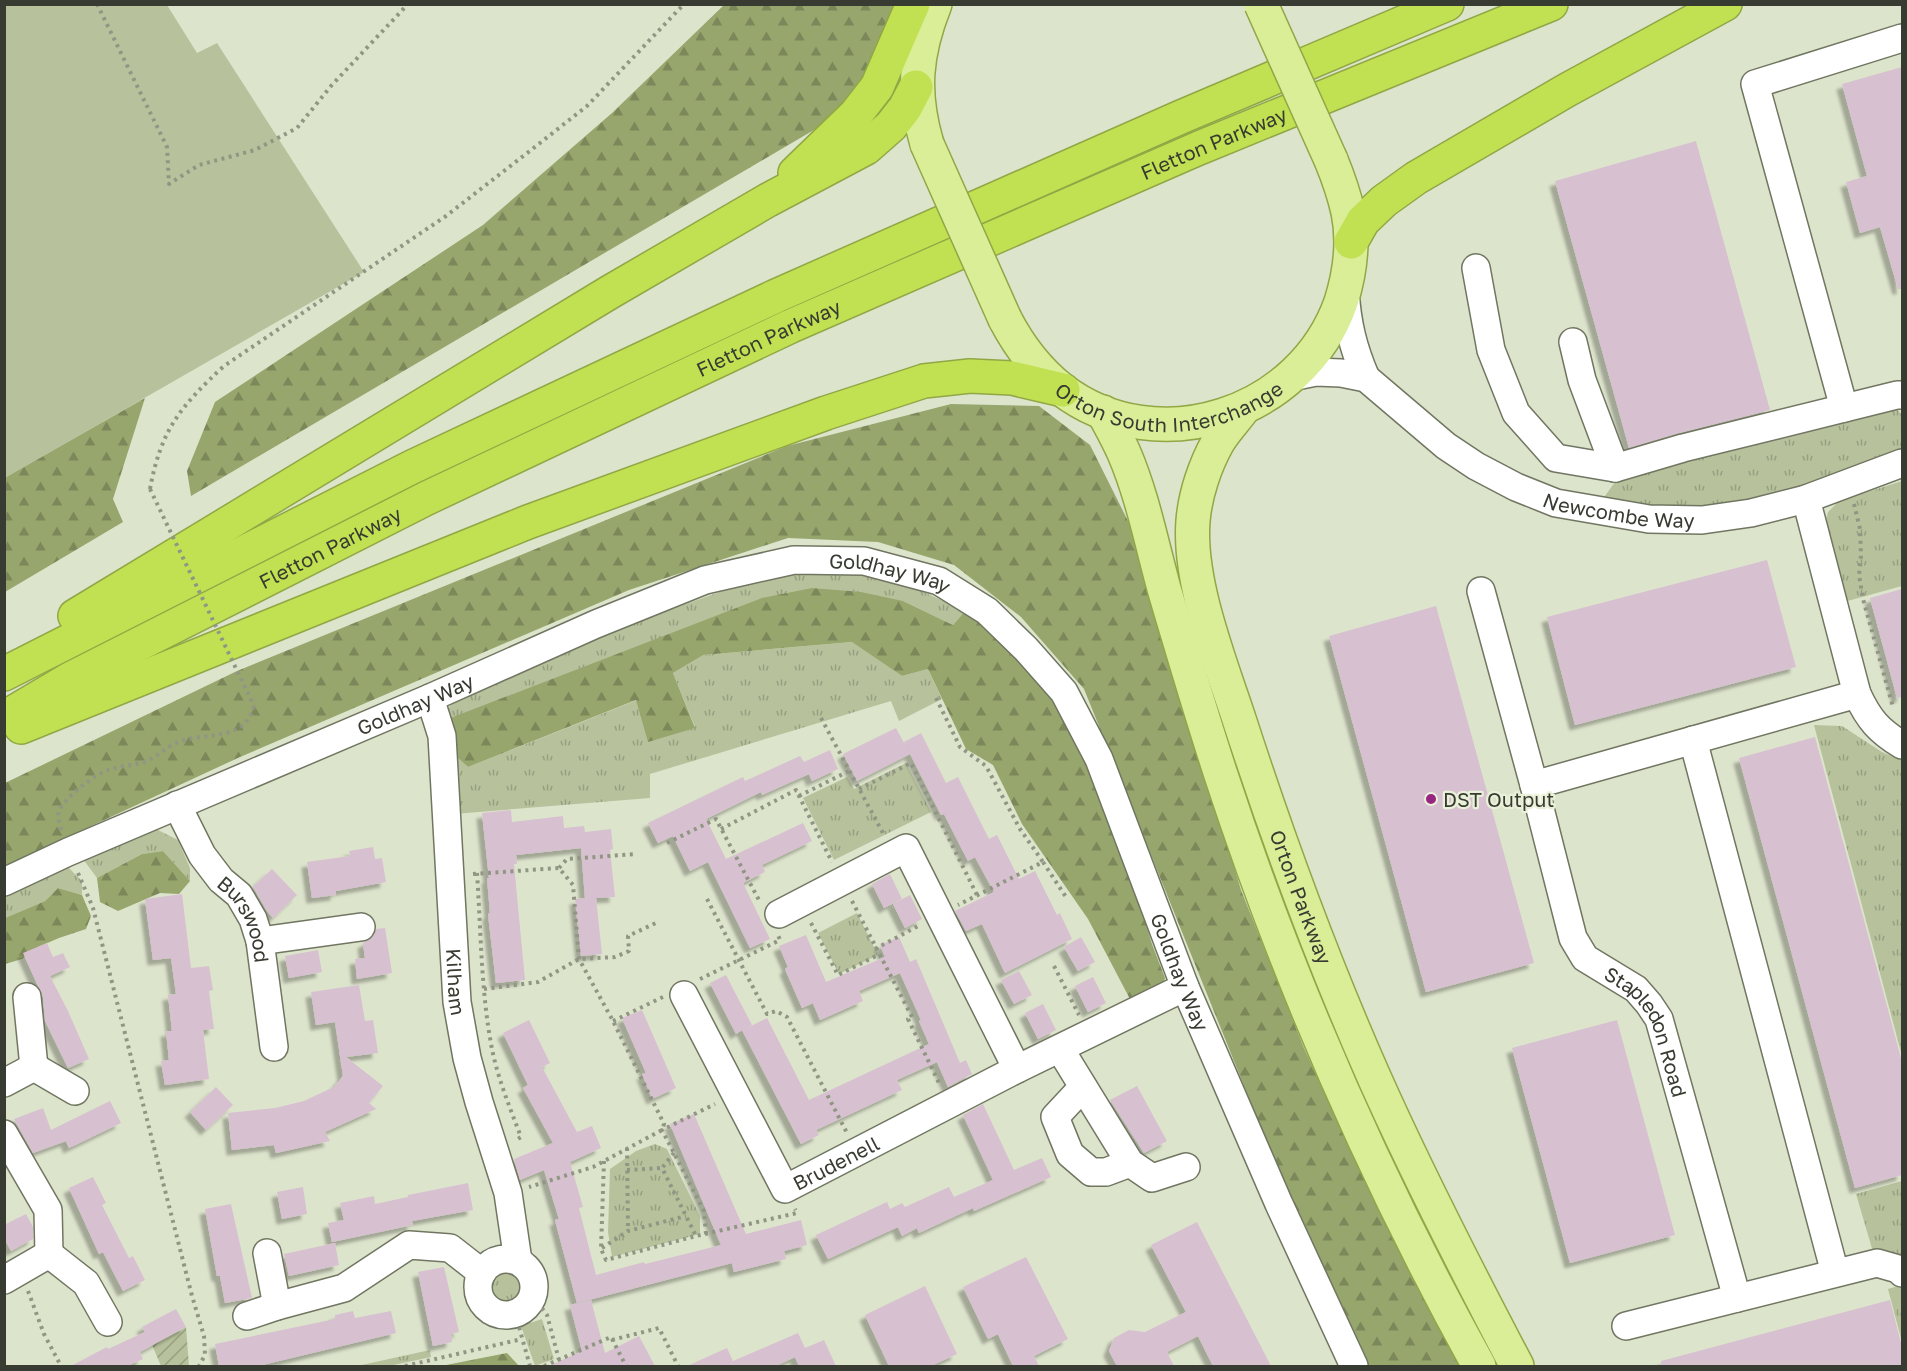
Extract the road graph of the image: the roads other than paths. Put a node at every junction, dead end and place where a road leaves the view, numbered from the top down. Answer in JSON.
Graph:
{"nodes":[{"id":1,"x":913,"y":4,"type":"edge"},
{"id":2,"x":935,"y":4,"type":"edge"},
{"id":3,"x":1261,"y":4,"type":"edge"},
{"id":4,"x":1447,"y":4,"type":"edge"},
{"id":5,"x":1551,"y":4,"type":"edge"},
{"id":6,"x":1725,"y":4,"type":"edge"},
{"id":7,"x":1902,"y":38,"type":"edge"},
{"id":8,"x":916,"y":87,"type":"junction"},
{"id":9,"x":768,"y":200,"type":"junction"},
{"id":10,"x":1351,"y":242,"type":"junction"},
{"id":11,"x":1476,"y":268,"type":"dead end"},
{"id":12,"x":1345,"y":290,"type":"junction"},
{"id":13,"x":1573,"y":342,"type":"dead end"},
{"id":14,"x":1291,"y":377,"type":"junction"},
{"id":15,"x":1366,"y":378,"type":"junction"},
{"id":16,"x":1063,"y":390,"type":"junction"},
{"id":17,"x":1902,"y":395,"type":"edge"},
{"id":18,"x":1844,"y":408,"type":"junction"},
{"id":19,"x":1243,"y":409,"type":"junction"},
{"id":20,"x":1103,"y":412,"type":"junction"},
{"id":21,"x":1902,"y":463,"type":"edge"},
{"id":22,"x":1615,"y":468,"type":"junction"},
{"id":23,"x":1806,"y":499,"type":"junction"},
{"id":24,"x":1481,"y":591,"type":"dead end"},
{"id":25,"x":4,"y":658,"type":"edge"},
{"id":26,"x":4,"y":674,"type":"edge"},
{"id":27,"x":1857,"y":694,"type":"junction"},
{"id":28,"x":429,"y":698,"type":"junction"},
{"id":29,"x":4,"y":718,"type":"edge"},
{"id":30,"x":4,"y":734,"type":"edge"},
{"id":31,"x":1693,"y":740,"type":"junction"},
{"id":32,"x":1902,"y":745,"type":"edge"},
{"id":33,"x":1534,"y":785,"type":"junction"},
{"id":34,"x":177,"y":805,"type":"junction"},
{"id":35,"x":4,"y":882,"type":"edge"},
{"id":36,"x":783,"y":912,"type":"road end"},
{"id":37,"x":361,"y":927,"type":"dead end"},
{"id":38,"x":260,"y":941,"type":"junction"},
{"id":39,"x":1185,"y":987,"type":"junction"},
{"id":40,"x":682,"y":991,"type":"road end"},
{"id":41,"x":27,"y":997,"type":"dead end"},
{"id":42,"x":274,"y":1047,"type":"dead end"},
{"id":43,"x":1060,"y":1049,"type":"junction"},
{"id":44,"x":34,"y":1067,"type":"junction"},
{"id":45,"x":1017,"y":1069,"type":"junction"},
{"id":46,"x":4,"y":1083,"type":"edge"},
{"id":47,"x":1083,"y":1087,"type":"junction"},
{"id":48,"x":75,"y":1091,"type":"dead end"},
{"id":49,"x":4,"y":1134,"type":"edge"},
{"id":50,"x":1130,"y":1163,"type":"junction"},
{"id":51,"x":1186,"y":1167,"type":"dead end"},
{"id":52,"x":267,"y":1253,"type":"dead end"},
{"id":53,"x":50,"y":1254,"type":"junction"},
{"id":54,"x":518,"y":1261,"type":"junction"},
{"id":55,"x":482,"y":1273,"type":"junction"},
{"id":56,"x":1835,"y":1273,"type":"junction"},
{"id":57,"x":1902,"y":1273,"type":"edge"},
{"id":58,"x":12,"y":1275,"type":"edge"},
{"id":59,"x":1737,"y":1298,"type":"junction"},
{"id":60,"x":277,"y":1306,"type":"junction"},
{"id":61,"x":247,"y":1316,"type":"dead end"},
{"id":62,"x":108,"y":1322,"type":"dead end"},
{"id":63,"x":1626,"y":1326,"type":"dead end"},
{"id":64,"x":1354,"y":1366,"type":"edge"},
{"id":65,"x":1479,"y":1366,"type":"edge"},
{"id":66,"x":1517,"y":1366,"type":"edge"}],
"edges":[{"from":1,"to":9,"type":"highway"},
{"from":2,"to":8,"type":"main road","name":"Orton South Interchange"},
{"from":3,"to":10,"type":"main road","name":"Orton South Interchange","bridge":true},
{"from":4,"to":26,"type":"highway","name":"Fletton Parkway"},
{"from":5,"to":29,"type":"highway","name":"Fletton Parkway"},
{"from":6,"to":10,"type":"highway"},
{"from":7,"to":18,"type":"street"},
{"from":8,"to":9,"type":"highway"},
{"from":8,"to":16,"type":"main road","name":"Orton South Interchange","bridge":true},
{"from":9,"to":25,"type":"highway"},
{"from":10,"to":12,"type":"main road","name":"Orton South Interchange"},
{"from":11,"to":22,"type":"street"},
{"from":12,"to":14,"type":"main road","name":"Orton South Interchange"},
{"from":12,"to":15,"type":"street","name":"Newcombe Way"},
{"from":13,"to":22,"type":"street"},
{"from":14,"to":15,"type":"street"},
{"from":14,"to":19,"type":"main road","name":"Orton South Interchange"},
{"from":15,"to":23,"type":"street","name":"Newcombe Way"},
{"from":16,"to":20,"type":"main road","name":"Orton South Interchange"},
{"from":16,"to":30,"type":"highway"},
{"from":17,"to":18,"type":"street"},
{"from":18,"to":22,"type":"street"},
{"from":19,"to":20,"type":"main road","name":"Orton South Interchange"},
{"from":19,"to":66,"type":"main road","name":"Orton Parkway"},
{"from":20,"to":65,"type":"main road","name":"Orton Parkway"},
{"from":21,"to":23,"type":"street","name":"Newcombe Way"},
{"from":23,"to":27,"type":"street"},
{"from":24,"to":33,"type":"street","name":"Stapledon Road"},
{"from":27,"to":31,"type":"street"},
{"from":27,"to":32,"type":"street"},
{"from":28,"to":34,"type":"street","name":"Goldhay Way"},
{"from":28,"to":39,"type":"street","name":"Goldhay Way"},
{"from":28,"to":54,"type":"street","name":"Kilham"},
{"from":31,"to":33,"type":"street"},
{"from":31,"to":56,"type":"street"},
{"from":33,"to":59,"type":"street","name":"Stapledon Road"},
{"from":34,"to":35,"type":"street","name":"Goldhay Way"},
{"from":34,"to":38,"type":"street","name":"Burswood"},
{"from":36,"to":45,"type":"street"},
{"from":37,"to":38,"type":"street"},
{"from":38,"to":42,"type":"street","name":"Burswood"},
{"from":39,"to":43,"type":"street","name":"Brudenell"},
{"from":39,"to":64,"type":"street","name":"Goldhay Way"},
{"from":40,"to":45,"type":"street","name":"Brudenell"},
{"from":41,"to":44,"type":"street"},
{"from":43,"to":45,"type":"street","name":"Brudenell"},
{"from":43,"to":47,"type":"street"},
{"from":44,"to":46,"type":"street"},
{"from":44,"to":48,"type":"street"},
{"from":47,"to":50,"type":"street"},
{"from":47,"to":50,"type":"street"},
{"from":49,"to":53,"type":"street"},
{"from":50,"to":51,"type":"street"},
{"from":52,"to":60,"type":"street"},
{"from":53,"to":58,"type":"street"},
{"from":53,"to":62,"type":"street"},
{"from":54,"to":55,"type":"street"},
{"from":54,"to":55,"type":"street","name":"Kilham"},
{"from":55,"to":60,"type":"street"},
{"from":56,"to":57,"type":"street"},
{"from":56,"to":59,"type":"street"},
{"from":59,"to":63,"type":"street"},
{"from":60,"to":61,"type":"street"}]}
